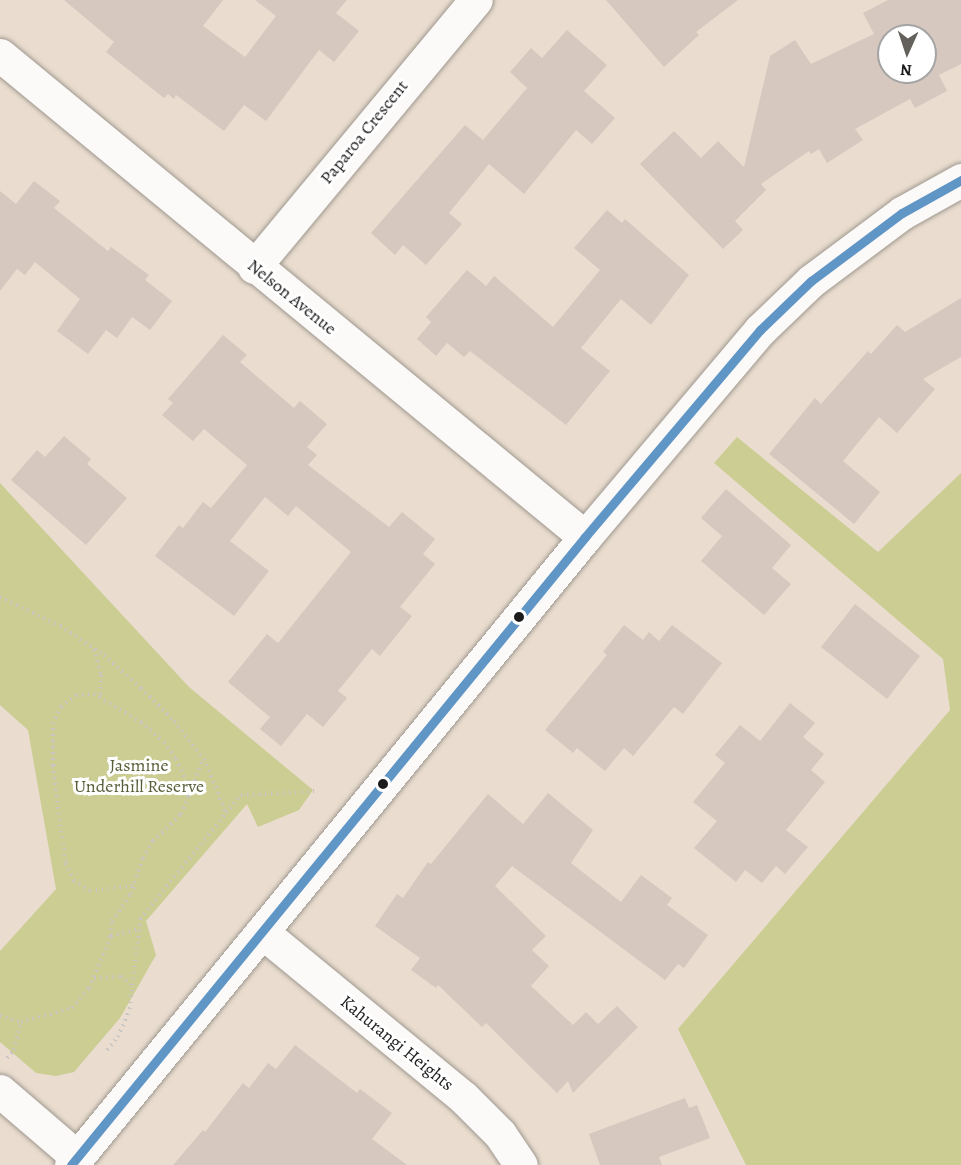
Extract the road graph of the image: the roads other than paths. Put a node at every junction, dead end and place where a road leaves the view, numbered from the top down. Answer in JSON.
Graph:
{"nodes":[{"id":1,"x":476,"y":0,"type":"edge"},
{"id":2,"x":0,"y":55,"type":"edge"},
{"id":3,"x":961,"y":180,"type":"edge"},
{"id":4,"x":254,"y":267,"type":"junction"},
{"id":5,"x":585,"y":537,"type":"junction"},
{"id":6,"x":262,"y":932,"type":"junction"},
{"id":7,"x":0,"y":1091,"type":"edge"},
{"id":8,"x":74,"y":1161,"type":"edge"},
{"id":9,"x":521,"y":1165,"type":"edge"}],
"edges":[{"from":1,"to":4,"type":"street","name":"Paparoa Crescent"},
{"from":2,"to":4,"type":"street","name":"Nelson Avenue"},
{"from":3,"to":5,"type":"street"},
{"from":4,"to":5,"type":"street","name":"Nelson Avenue"},
{"from":5,"to":6,"type":"street"},
{"from":6,"to":8,"type":"street"},
{"from":6,"to":9,"type":"street","name":"Kahurangi Heights"},
{"from":7,"to":8,"type":"street"}]}
